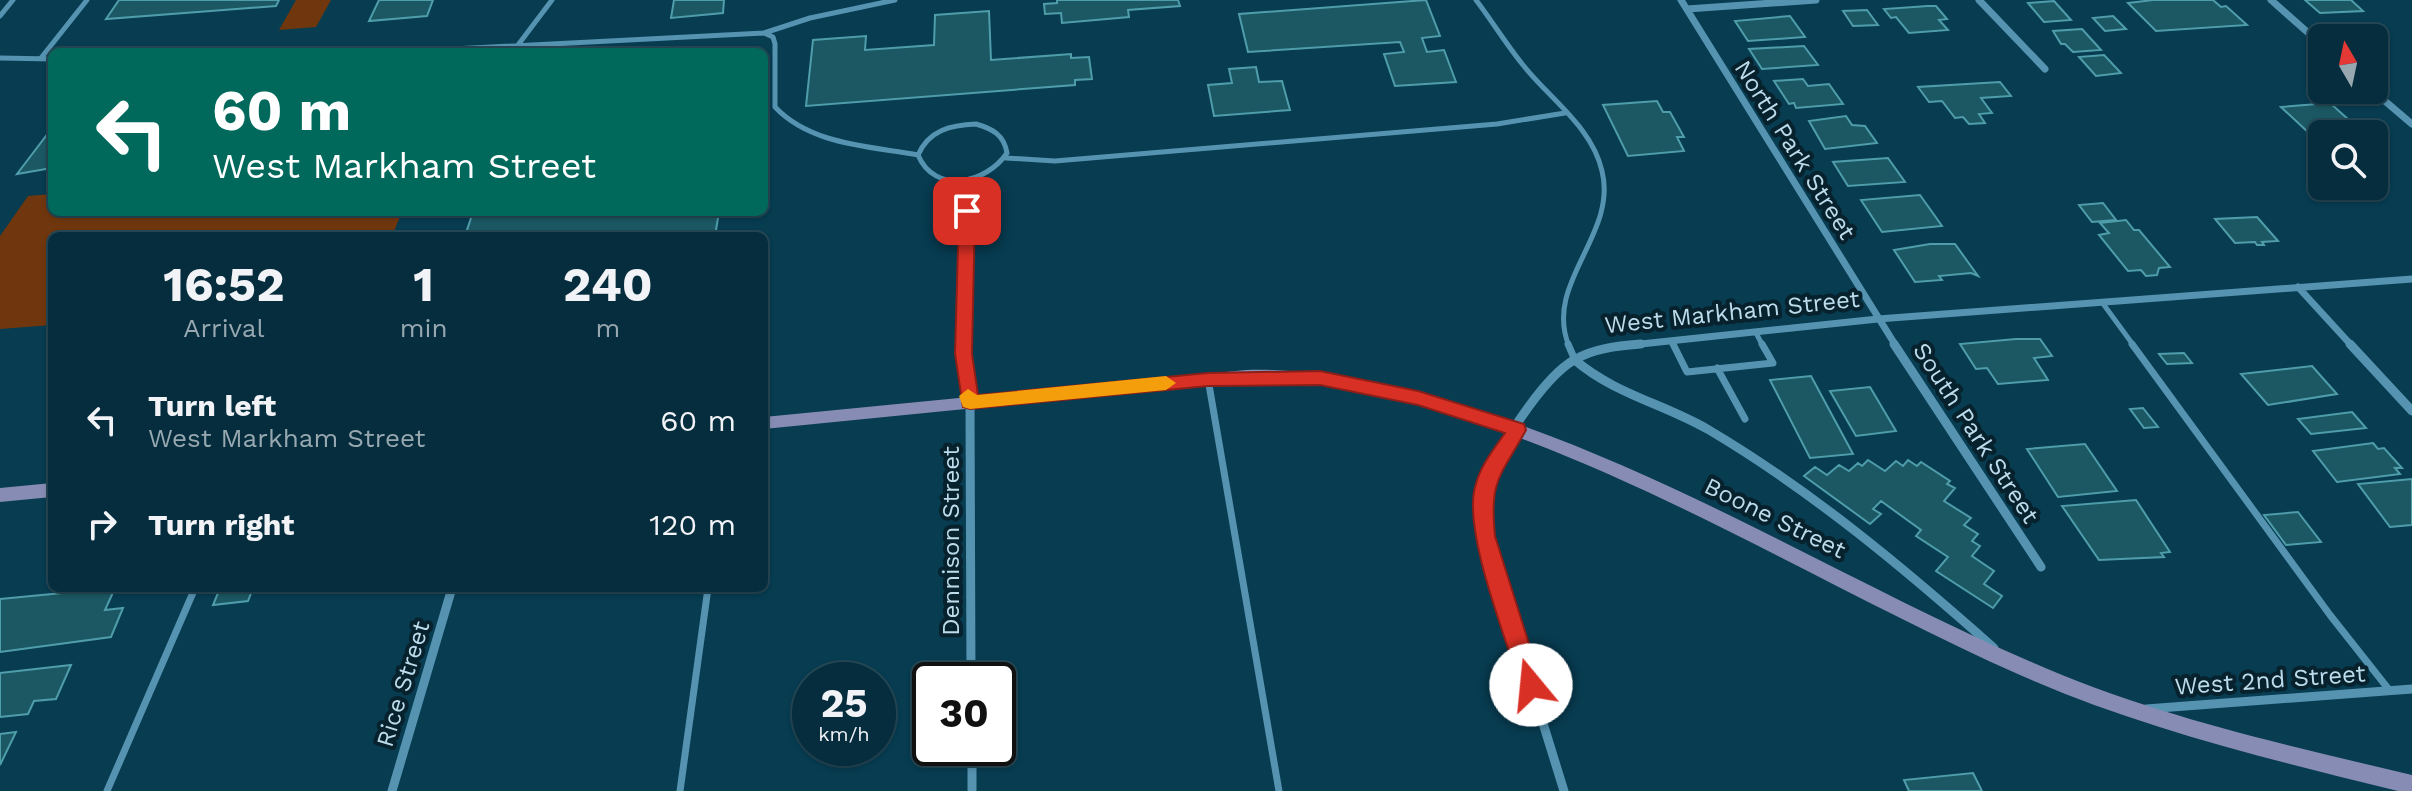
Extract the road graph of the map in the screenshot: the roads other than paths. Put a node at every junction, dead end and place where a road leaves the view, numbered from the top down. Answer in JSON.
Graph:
{"nodes":[{"id":1,"x":13,"y":0,"type":"edge"},
{"id":2,"x":87,"y":0,"type":"edge"},
{"id":3,"x":552,"y":0,"type":"edge"},
{"id":4,"x":895,"y":0,"type":"edge"},
{"id":5,"x":1476,"y":0,"type":"edge"},
{"id":6,"x":1681,"y":0,"type":"edge"},
{"id":7,"x":1816,"y":0,"type":"edge"},
{"id":8,"x":1979,"y":0,"type":"edge"},
{"id":9,"x":2271,"y":0,"type":"edge"},
{"id":10,"x":1687,"y":9,"type":"junction"},
{"id":11,"x":0,"y":16,"type":"edge"},
{"id":12,"x":764,"y":33,"type":"junction"},
{"id":13,"x":2308,"y":33,"type":"edge"},
{"id":14,"x":518,"y":45,"type":"junction"},
{"id":15,"x":49,"y":48,"type":"edge"},
{"id":16,"x":465,"y":48,"type":"edge"},
{"id":17,"x":48,"y":49,"type":"edge"},
{"id":18,"x":0,"y":58,"type":"edge"},
{"id":19,"x":41,"y":58,"type":"junction"},
{"id":20,"x":48,"y":59,"type":"edge"},
{"id":21,"x":2045,"y":69,"type":"dead end"},
{"id":22,"x":2388,"y":104,"type":"edge"},
{"id":23,"x":1565,"y":113,"type":"junction"},
{"id":24,"x":2412,"y":124,"type":"edge"},
{"id":25,"x":918,"y":155,"type":"junction"},
{"id":26,"x":1006,"y":158,"type":"junction"},
{"id":27,"x":963,"y":181,"type":"junction"},
{"id":28,"x":2412,"y":279,"type":"edge"},
{"id":29,"x":2298,"y":287,"type":"junction"},
{"id":30,"x":2104,"y":305,"type":"junction"},
{"id":31,"x":1878,"y":319,"type":"junction"},
{"id":32,"x":1756,"y":333,"type":"junction"},
{"id":33,"x":1672,"y":341,"type":"junction"},
{"id":34,"x":1575,"y":360,"type":"junction"},
{"id":35,"x":1717,"y":368,"type":"junction"},
{"id":36,"x":1208,"y":379,"type":"junction"},
{"id":37,"x":970,"y":402,"type":"junction"},
{"id":38,"x":2412,"y":411,"type":"edge"},
{"id":39,"x":1745,"y":419,"type":"dead end"},
{"id":40,"x":768,"y":423,"type":"edge"},
{"id":41,"x":1517,"y":430,"type":"junction"},
{"id":42,"x":48,"y":490,"type":"edge"},
{"id":43,"x":0,"y":495,"type":"edge"},
{"id":44,"x":2041,"y":567,"type":"dead end"},
{"id":45,"x":193,"y":592,"type":"edge"},
{"id":46,"x":451,"y":592,"type":"edge"},
{"id":47,"x":707,"y":592,"type":"edge"},
{"id":48,"x":2008,"y":660,"type":"junction"},
{"id":49,"x":971,"y":662,"type":"edge"},
{"id":50,"x":2412,"y":689,"type":"edge"},
{"id":51,"x":2390,"y":691,"type":"junction"},
{"id":52,"x":2131,"y":711,"type":"junction"},
{"id":53,"x":972,"y":766,"type":"edge"},
{"id":54,"x":2412,"y":785,"type":"edge"},
{"id":55,"x":107,"y":791,"type":"edge"},
{"id":56,"x":392,"y":791,"type":"edge"},
{"id":57,"x":680,"y":791,"type":"edge"},
{"id":58,"x":972,"y":791,"type":"edge"},
{"id":59,"x":1279,"y":791,"type":"edge"},
{"id":60,"x":1564,"y":791,"type":"edge"}],
"edges":[{"from":1,"to":11,"type":"lane"},
{"from":2,"to":15,"type":"lane"},
{"from":3,"to":14,"type":"lane"},
{"from":4,"to":12,"type":"lane"},
{"from":5,"to":23,"type":"lane"},
{"from":6,"to":10,"type":"street","name":"North Park Street"},
{"from":7,"to":10,"type":"street"},
{"from":8,"to":21,"type":"street"},
{"from":9,"to":13,"type":"street"},
{"from":10,"to":31,"type":"street","name":"North Park Street"},
{"from":12,"to":14,"type":"lane"},
{"from":12,"to":25,"type":"lane"},
{"from":14,"to":16,"type":"lane"},
{"from":17,"to":19,"type":"lane"},
{"from":18,"to":19,"type":"lane"},
{"from":19,"to":20,"type":"lane"},
{"from":22,"to":24,"type":"street"},
{"from":23,"to":26,"type":"lane"},
{"from":23,"to":34,"type":"lane"},
{"from":25,"to":26,"type":"lane"},
{"from":25,"to":27,"type":"lane"},
{"from":26,"to":27,"type":"lane"},
{"from":27,"to":37,"type":"lane"},
{"from":28,"to":29,"type":"street","name":"West Markham Street"},
{"from":29,"to":30,"type":"street","name":"West Markham Street"},
{"from":29,"to":38,"type":"street"},
{"from":30,"to":31,"type":"street","name":"West Markham Street"},
{"from":30,"to":51,"type":"lane"},
{"from":31,"to":32,"type":"street","name":"West Markham Street"},
{"from":31,"to":44,"type":"street","name":"South Park Street"},
{"from":32,"to":33,"type":"street","name":"West Markham Street"},
{"from":32,"to":35,"type":"lane"},
{"from":33,"to":34,"type":"street","name":"West Markham Street"},
{"from":33,"to":35,"type":"lane"},
{"from":34,"to":41,"type":"street","name":"West Markham Street"},
{"from":34,"to":48,"type":"street","name":"Boone Street"},
{"from":35,"to":39,"type":"lane"},
{"from":36,"to":37,"type":"main road"},
{"from":36,"to":41,"type":"main road"},
{"from":36,"to":59,"type":"lane"},
{"from":37,"to":40,"type":"main road"},
{"from":37,"to":49,"type":"street","name":"Dennison Street"},
{"from":41,"to":48,"type":"main road","name":"Boone Street"},
{"from":41,"to":60,"type":"street","name":"West Markham Street"},
{"from":42,"to":43,"type":"main road"},
{"from":45,"to":55,"type":"lane"},
{"from":46,"to":56,"type":"street","name":"Rice Street"},
{"from":47,"to":57,"type":"lane"},
{"from":48,"to":52,"type":"main road","name":"Boone Street"},
{"from":50,"to":51,"type":"street","name":"West 2nd Street"},
{"from":51,"to":52,"type":"street","name":"West 2nd Street"},
{"from":52,"to":54,"type":"main road","name":"Boone Street"},
{"from":53,"to":58,"type":"street"}]}
